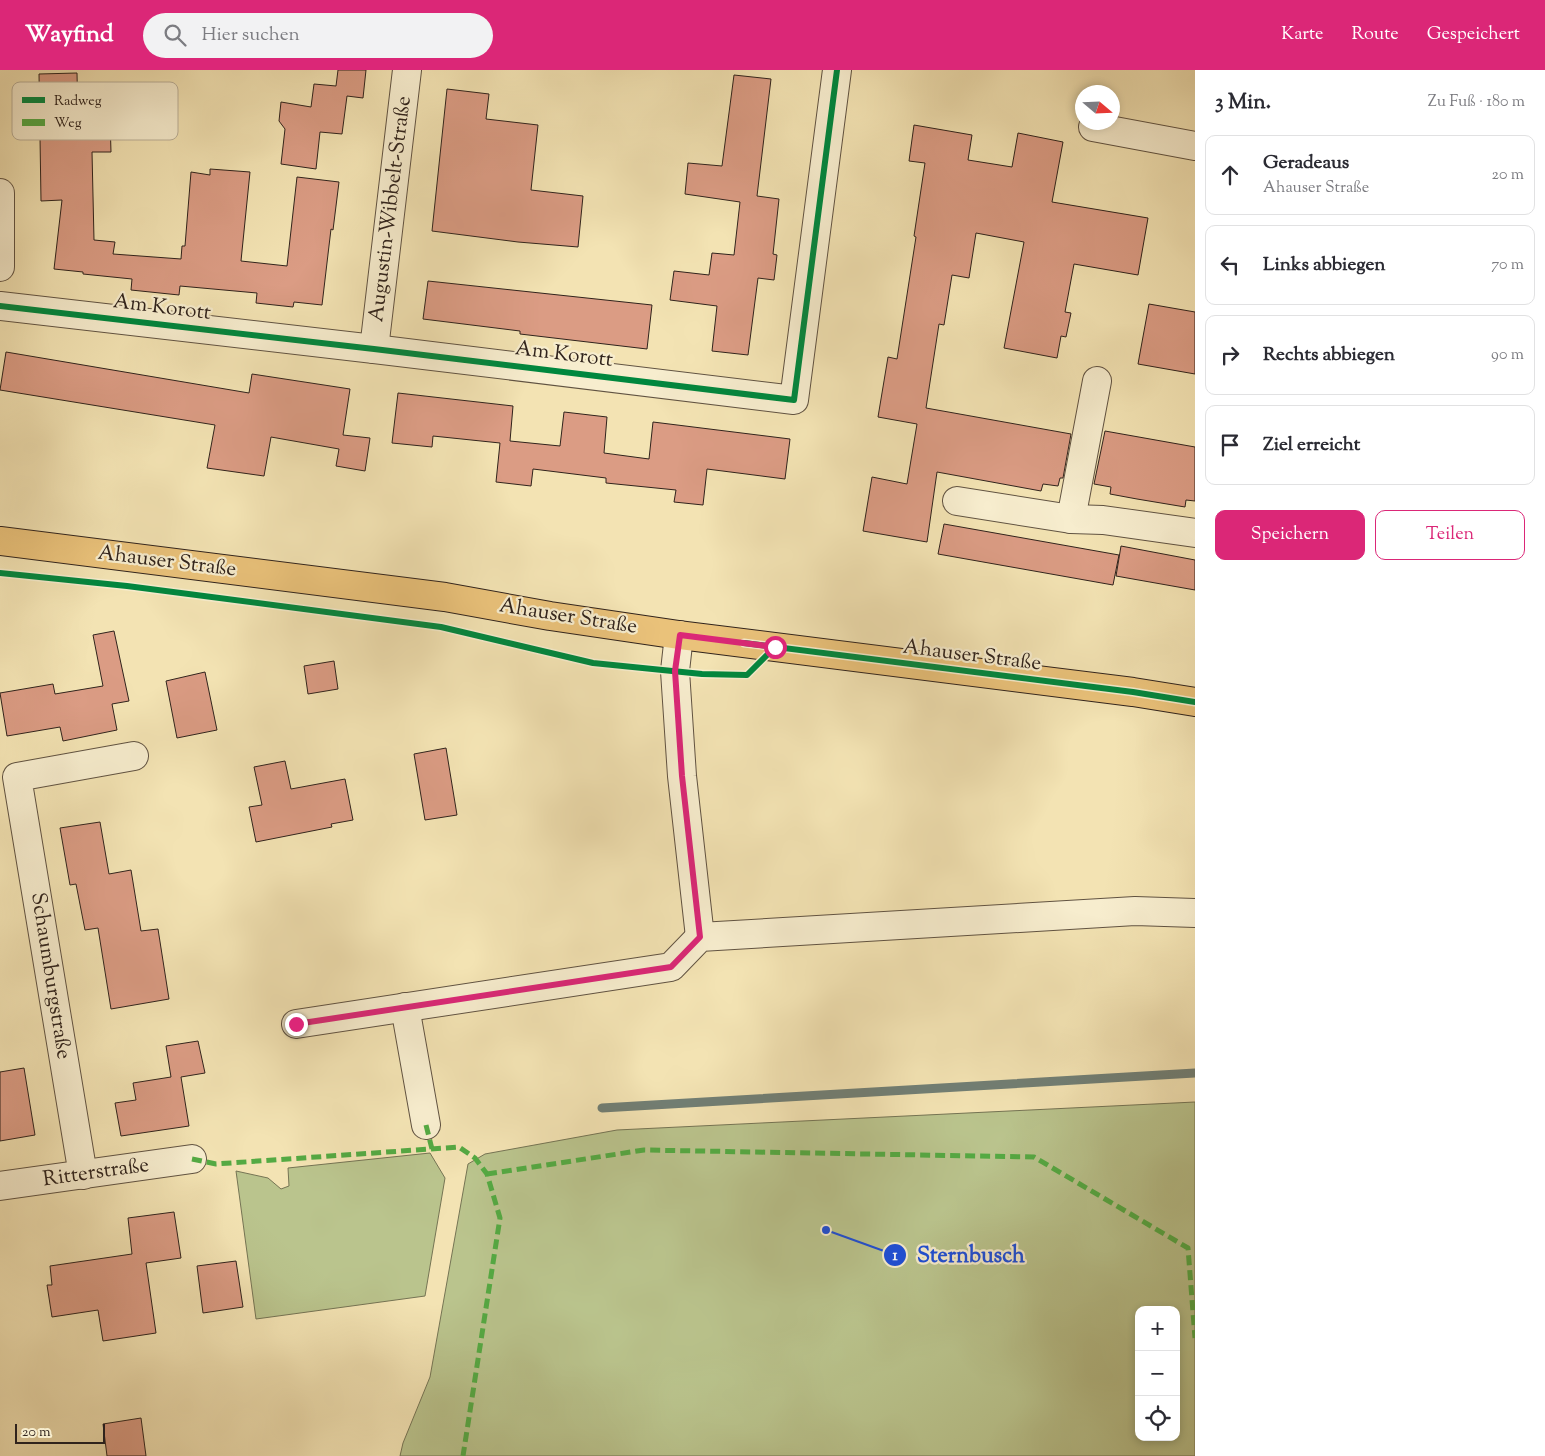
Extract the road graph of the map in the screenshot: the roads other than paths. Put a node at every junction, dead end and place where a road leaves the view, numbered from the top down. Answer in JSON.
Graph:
{"nodes":[{"id":1,"x":407,"y":70,"type":"edge"},
{"id":2,"x":837,"y":70,"type":"edge"},
{"id":3,"x":1109,"y":130,"type":"edge"},
{"id":4,"x":1195,"y":146,"type":"edge"},
{"id":5,"x":0,"y":193,"type":"edge"},
{"id":6,"x":0,"y":267,"type":"edge"},
{"id":7,"x":0,"y":306,"type":"edge"},
{"id":8,"x":374,"y":348,"type":"junction"},
{"id":9,"x":1097,"y":381,"type":"dead end"},
{"id":10,"x":957,"y":501,"type":"dead end"},
{"id":11,"x":1071,"y":519,"type":"junction"},
{"id":12,"x":1195,"y":533,"type":"edge"},
{"id":13,"x":0,"y":541,"type":"edge"},
{"id":14,"x":680,"y":635,"type":"junction"},
{"id":15,"x":1195,"y":702,"type":"edge"},
{"id":16,"x":134,"y":756,"type":"dead end"},
{"id":17,"x":9,"y":778,"type":"edge"},
{"id":18,"x":1195,"y":914,"type":"edge"},
{"id":19,"x":700,"y":937,"type":"junction"},
{"id":20,"x":405,"y":1007,"type":"junction"},
{"id":21,"x":296,"y":1024,"type":"dead end"},
{"id":22,"x":426,"y":1125,"type":"dead end"},
{"id":23,"x":192,"y":1159,"type":"dead end"},
{"id":24,"x":83,"y":1175,"type":"junction"},
{"id":25,"x":0,"y":1186,"type":"edge"}],
"edges":[{"from":1,"to":8,"type":"street","name":"Augustin-Wibbelt-Straße"},
{"from":2,"to":8,"type":"street","name":"Am Korott"},
{"from":3,"to":4,"type":"street"},
{"from":5,"to":6,"type":"street"},
{"from":7,"to":8,"type":"street","name":"Am Korott"},
{"from":9,"to":11,"type":"street"},
{"from":10,"to":11,"type":"street"},
{"from":11,"to":12,"type":"street"},
{"from":13,"to":14,"type":"main road","name":"Ahauser Straße"},
{"from":14,"to":15,"type":"main road","name":"Ahauser Straße"},
{"from":14,"to":19,"type":"street"},
{"from":16,"to":17,"type":"street","name":"Schaumburgstraße"},
{"from":17,"to":24,"type":"street","name":"Schaumburgstraße"},
{"from":18,"to":19,"type":"street"},
{"from":19,"to":20,"type":"street"},
{"from":20,"to":21,"type":"street"},
{"from":20,"to":22,"type":"street"},
{"from":23,"to":24,"type":"street","name":"Ritterstraße"},
{"from":24,"to":25,"type":"street","name":"Ritterstraße"}]}
